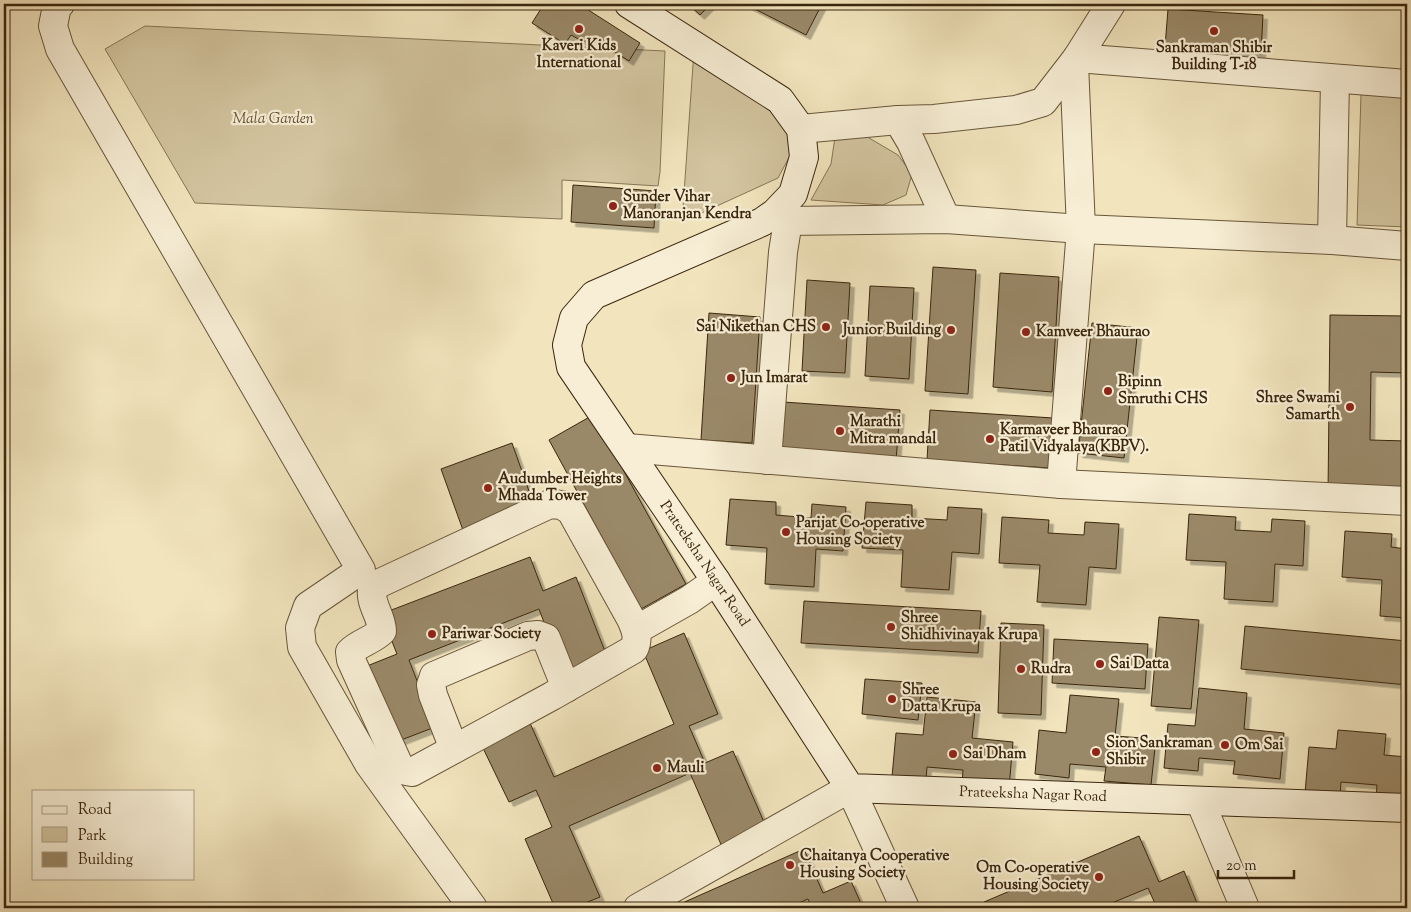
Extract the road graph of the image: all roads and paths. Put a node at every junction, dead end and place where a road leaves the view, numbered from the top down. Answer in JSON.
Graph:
{"nodes":[{"id":1,"x":60,"y":4,"type":"edge"},
{"id":2,"x":629,"y":4,"type":"edge"},
{"id":3,"x":1111,"y":4,"type":"edge"},
{"id":4,"x":1075,"y":60,"type":"junction"},
{"id":5,"x":1335,"y":78,"type":"junction"},
{"id":6,"x":1407,"y":84,"type":"edge"},
{"id":7,"x":898,"y":120,"type":"junction"},
{"id":8,"x":801,"y":129,"type":"junction"},
{"id":9,"x":781,"y":217,"type":"junction"},
{"id":10,"x":946,"y":219,"type":"junction"},
{"id":11,"x":1081,"y":229,"type":"junction"},
{"id":12,"x":1332,"y":240,"type":"junction"},
{"id":13,"x":1407,"y":246,"type":"edge"},
{"id":14,"x":626,"y":448,"type":"junction"},
{"id":15,"x":767,"y":460,"type":"junction"},
{"id":16,"x":1060,"y":484,"type":"junction"},
{"id":17,"x":1407,"y":501,"type":"edge"},
{"id":18,"x":716,"y":581,"type":"junction"},
{"id":19,"x":636,"y":630,"type":"junction"},
{"id":20,"x":566,"y":688,"type":"junction"},
{"id":21,"x":454,"y":749,"type":"junction"},
{"id":22,"x":850,"y":788,"type":"junction"},
{"id":23,"x":1200,"y":801,"type":"junction"},
{"id":24,"x":1407,"y":808,"type":"edge"},
{"id":25,"x":473,"y":908,"type":"edge"},
{"id":26,"x":638,"y":908,"type":"edge"},
{"id":27,"x":905,"y":908,"type":"edge"},
{"id":28,"x":1245,"y":908,"type":"edge"}],
"edges":[{"from":1,"to":25,"type":"street"},
{"from":2,"to":8,"type":"street","name":"Prateeksha Nagar Road"},
{"from":3,"to":4,"type":"street"},
{"from":4,"to":5,"type":"street"},
{"from":4,"to":7,"type":"street"},
{"from":4,"to":11,"type":"street"},
{"from":5,"to":6,"type":"street"},
{"from":5,"to":12,"type":"street"},
{"from":7,"to":8,"type":"street"},
{"from":7,"to":10,"type":"street"},
{"from":8,"to":9,"type":"street","name":"Prateeksha Nagar Road"},
{"from":9,"to":10,"type":"street"},
{"from":9,"to":14,"type":"street","name":"Prateeksha Nagar Road"},
{"from":9,"to":15,"type":"street"},
{"from":10,"to":11,"type":"street"},
{"from":11,"to":12,"type":"street"},
{"from":11,"to":16,"type":"street"},
{"from":12,"to":13,"type":"street"},
{"from":14,"to":15,"type":"street"},
{"from":14,"to":18,"type":"street","name":"Prateeksha Nagar Road"},
{"from":15,"to":16,"type":"street"},
{"from":16,"to":17,"type":"street"},
{"from":18,"to":19,"type":"street"},
{"from":18,"to":22,"type":"street","name":"Prateeksha Nagar Road"},
{"from":19,"to":20,"type":"street"},
{"from":19,"to":21,"type":"street"},
{"from":20,"to":21,"type":"street"},
{"from":20,"to":21,"type":"street"},
{"from":22,"to":23,"type":"street","name":"Prateeksha Nagar Road"},
{"from":22,"to":26,"type":"street"},
{"from":22,"to":27,"type":"street"},
{"from":23,"to":24,"type":"street","name":"Prateeksha Nagar Road"},
{"from":23,"to":28,"type":"street"}]}
